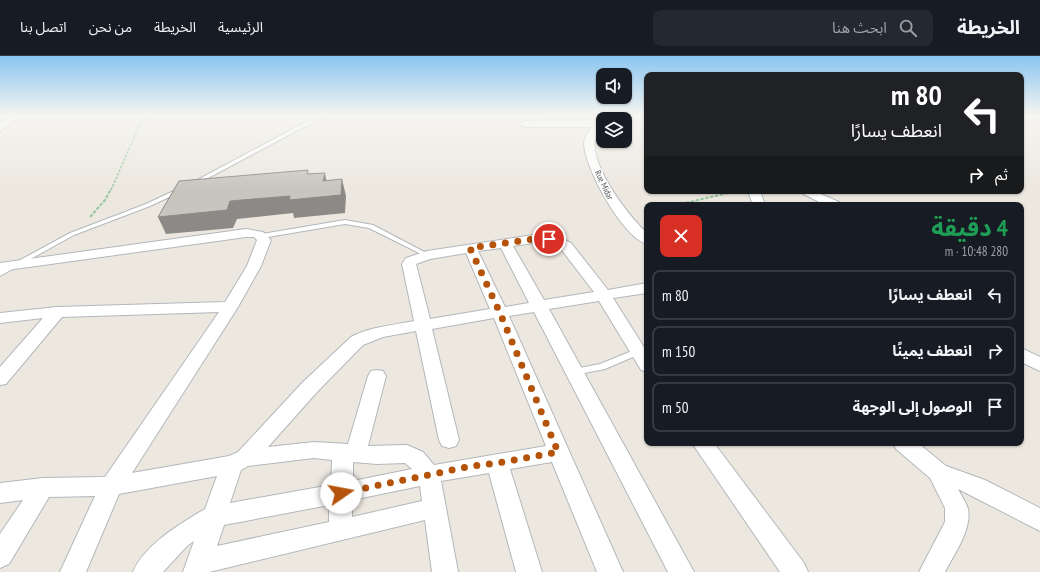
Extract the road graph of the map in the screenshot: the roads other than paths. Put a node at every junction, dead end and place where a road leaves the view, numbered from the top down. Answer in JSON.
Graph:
{"nodes":[{"id":1,"x":275,"y":140,"type":"edge"},
{"id":2,"x":590,"y":140,"type":"edge"},
{"id":3,"x":811,"y":194,"type":"edge"},
{"id":4,"x":828,"y":202,"type":"edge"},
{"id":5,"x":262,"y":236,"type":"junction"},
{"id":6,"x":644,"y":237,"type":"edge"},
{"id":7,"x":505,"y":243,"type":"junction"},
{"id":8,"x":470,"y":248,"type":"junction"},
{"id":9,"x":427,"y":256,"type":"junction"},
{"id":10,"x":16,"y":265,"type":"junction"},
{"id":11,"x":0,"y":267,"type":"edge"},
{"id":12,"x":0,"y":274,"type":"edge"},
{"id":13,"x":644,"y":288,"type":"edge"},
{"id":14,"x":603,"y":294,"type":"junction"},
{"id":15,"x":230,"y":307,"type":"junction"},
{"id":16,"x":540,"y":307,"type":"junction"},
{"id":17,"x":57,"y":312,"type":"junction"},
{"id":18,"x":500,"y":313,"type":"junction"},
{"id":19,"x":0,"y":318,"type":"edge"},
{"id":20,"x":424,"y":325,"type":"junction"},
{"id":21,"x":637,"y":352,"type":"junction"},
{"id":22,"x":1024,"y":356,"type":"edge"},
{"id":23,"x":8,"y":359,"type":"edge"},
{"id":24,"x":644,"y":362,"type":"edge"},
{"id":25,"x":1040,"y":365,"type":"edge"},
{"id":26,"x":574,"y":372,"type":"junction"},
{"id":27,"x":377,"y":376,"type":"dead end"},
{"id":28,"x":0,"y":379,"type":"edge"},
{"id":29,"x":449,"y":440,"type":"dead end"},
{"id":30,"x":704,"y":446,"type":"edge"},
{"id":31,"x":907,"y":446,"type":"edge"},
{"id":32,"x":350,"y":452,"type":"junction"},
{"id":33,"x":558,"y":452,"type":"junction"},
{"id":34,"x":238,"y":461,"type":"junction"},
{"id":35,"x":497,"y":463,"type":"junction"},
{"id":36,"x":938,"y":472,"type":"junction"},
{"id":37,"x":428,"y":475,"type":"junction"},
{"id":38,"x":111,"y":486,"type":"junction"},
{"id":39,"x":43,"y":488,"type":"junction"},
{"id":40,"x":0,"y":493,"type":"edge"},
{"id":41,"x":341,"y":493,"type":"junction"},
{"id":42,"x":434,"y":508,"type":"junction"},
{"id":43,"x":215,"y":516,"type":"junction"},
{"id":44,"x":1040,"y":520,"type":"edge"},
{"id":45,"x":340,"y":529,"type":"junction"},
{"id":46,"x":0,"y":556,"type":"edge"},
{"id":47,"x":198,"y":567,"type":"edge"},
{"id":48,"x":73,"y":572,"type":"edge"},
{"id":49,"x":146,"y":572,"type":"edge"},
{"id":50,"x":446,"y":572,"type":"edge"},
{"id":51,"x":529,"y":572,"type":"edge"},
{"id":52,"x":610,"y":572,"type":"edge"},
{"id":53,"x":681,"y":572,"type":"edge"},
{"id":54,"x":795,"y":572,"type":"edge"},
{"id":55,"x":932,"y":572,"type":"edge"}],
"edges":[{"from":1,"to":10,"type":"lane"},
{"from":2,"to":6,"type":"street","name":"Rue Midar"},
{"from":3,"to":4,"type":"street"},
{"from":5,"to":9,"type":"lane"},
{"from":5,"to":10,"type":"street"},
{"from":5,"to":15,"type":"street"},
{"from":7,"to":8,"type":"street"},
{"from":7,"to":14,"type":"street"},
{"from":7,"to":16,"type":"street"},
{"from":8,"to":9,"type":"street"},
{"from":8,"to":18,"type":"street"},
{"from":9,"to":20,"type":"street"},
{"from":10,"to":11,"type":"street"},
{"from":10,"to":12,"type":"lane"},
{"from":13,"to":14,"type":"street"},
{"from":14,"to":16,"type":"street"},
{"from":14,"to":21,"type":"street"},
{"from":15,"to":17,"type":"street"},
{"from":15,"to":38,"type":"street"},
{"from":16,"to":18,"type":"street"},
{"from":16,"to":26,"type":"street"},
{"from":17,"to":19,"type":"street"},
{"from":17,"to":23,"type":"street"},
{"from":18,"to":20,"type":"street"},
{"from":18,"to":33,"type":"street"},
{"from":20,"to":29,"type":"street"},
{"from":20,"to":34,"type":"street"},
{"from":21,"to":24,"type":"street"},
{"from":21,"to":26,"type":"lane"},
{"from":22,"to":25,"type":"street"},
{"from":23,"to":28,"type":"street"},
{"from":26,"to":53,"type":"street"},
{"from":27,"to":32,"type":"street"},
{"from":30,"to":54,"type":"street"},
{"from":31,"to":36,"type":"street"},
{"from":32,"to":34,"type":"street"},
{"from":32,"to":37,"type":"street"},
{"from":32,"to":41,"type":"street"},
{"from":33,"to":35,"type":"street"},
{"from":33,"to":52,"type":"street"},
{"from":34,"to":38,"type":"street"},
{"from":34,"to":43,"type":"street"},
{"from":35,"to":37,"type":"street"},
{"from":35,"to":51,"type":"street"},
{"from":36,"to":44,"type":"street"},
{"from":36,"to":55,"type":"street"},
{"from":37,"to":41,"type":"street"},
{"from":37,"to":42,"type":"street"},
{"from":38,"to":39,"type":"street"},
{"from":38,"to":48,"type":"street"},
{"from":39,"to":40,"type":"street"},
{"from":39,"to":46,"type":"street"},
{"from":41,"to":43,"type":"street"},
{"from":41,"to":45,"type":"street"},
{"from":42,"to":45,"type":"street"},
{"from":42,"to":50,"type":"street"},
{"from":43,"to":47,"type":"street"},
{"from":43,"to":49,"type":"street"},
{"from":45,"to":47,"type":"street"}]}
